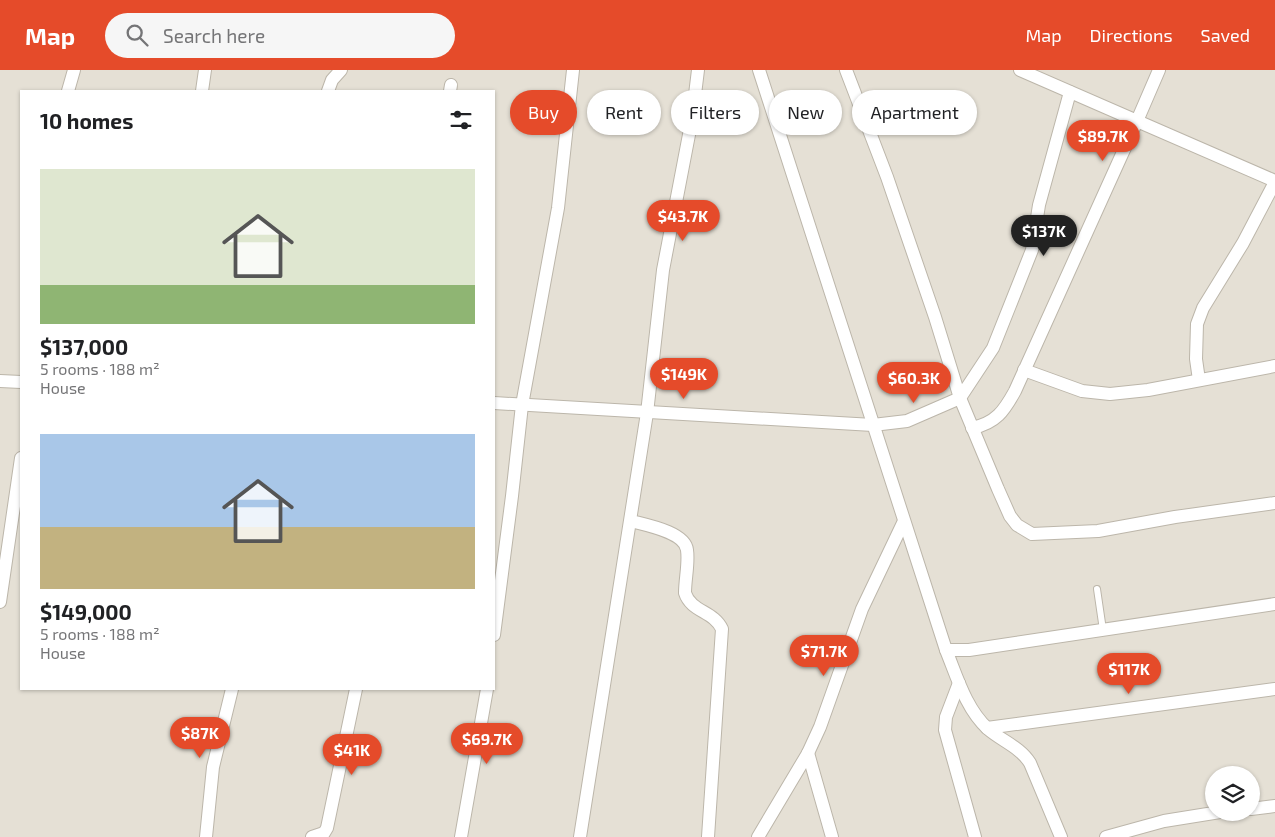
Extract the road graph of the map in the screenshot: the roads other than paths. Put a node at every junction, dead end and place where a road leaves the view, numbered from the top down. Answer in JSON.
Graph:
{"nodes":[{"id":1,"x":74,"y":70,"type":"edge"},
{"id":2,"x":205,"y":70,"type":"edge"},
{"id":3,"x":341,"y":70,"type":"edge"},
{"id":4,"x":573,"y":70,"type":"edge"},
{"id":5,"x":698,"y":70,"type":"edge"},
{"id":6,"x":759,"y":70,"type":"edge"},
{"id":7,"x":846,"y":70,"type":"edge"},
{"id":8,"x":1020,"y":70,"type":"edge"},
{"id":9,"x":1159,"y":70,"type":"edge"},
{"id":10,"x":68,"y":90,"type":"edge"},
{"id":11,"x":202,"y":90,"type":"edge"},
{"id":12,"x":328,"y":90,"type":"edge"},
{"id":13,"x":1070,"y":92,"type":"junction"},
{"id":14,"x":1137,"y":121,"type":"junction"},
{"id":15,"x":1275,"y":181,"type":"edge"},
{"id":16,"x":1275,"y":366,"type":"edge"},
{"id":17,"x":1024,"y":370,"type":"junction"},
{"id":18,"x":1200,"y":380,"type":"junction"},
{"id":19,"x":0,"y":381,"type":"edge"},
{"id":20,"x":20,"y":382,"type":"edge"},
{"id":21,"x":960,"y":398,"type":"junction"},
{"id":22,"x":495,"y":403,"type":"edge"},
{"id":23,"x":522,"y":405,"type":"junction"},
{"id":24,"x":647,"y":413,"type":"junction"},
{"id":25,"x":873,"y":425,"type":"junction"},
{"id":26,"x":972,"y":428,"type":"junction"},
{"id":27,"x":20,"y":465,"type":"edge"},
{"id":28,"x":1275,"y":503,"type":"edge"},
{"id":29,"x":631,"y":521,"type":"junction"},
{"id":30,"x":903,"y":522,"type":"junction"},
{"id":31,"x":1097,"y":589,"type":"dead end"},
{"id":32,"x":0,"y":602,"type":"edge"},
{"id":33,"x":1275,"y":604,"type":"edge"},
{"id":34,"x":495,"y":627,"type":"edge"},
{"id":35,"x":1103,"y":631,"type":"junction"},
{"id":36,"x":946,"y":650,"type":"junction"},
{"id":37,"x":959,"y":683,"type":"junction"},
{"id":38,"x":1275,"y":688,"type":"edge"},
{"id":39,"x":232,"y":690,"type":"edge"},
{"id":40,"x":356,"y":690,"type":"edge"},
{"id":41,"x":486,"y":690,"type":"edge"},
{"id":42,"x":987,"y":728,"type":"junction"},
{"id":43,"x":808,"y":753,"type":"junction"},
{"id":44,"x":1275,"y":806,"type":"edge"},
{"id":45,"x":1260,"y":808,"type":"edge"},
{"id":46,"x":1205,"y":814,"type":"edge"},
{"id":47,"x":206,"y":837,"type":"edge"},
{"id":48,"x":312,"y":837,"type":"edge"},
{"id":49,"x":461,"y":837,"type":"edge"},
{"id":50,"x":580,"y":837,"type":"edge"},
{"id":51,"x":708,"y":837,"type":"edge"},
{"id":52,"x":758,"y":837,"type":"edge"},
{"id":53,"x":832,"y":837,"type":"edge"},
{"id":54,"x":975,"y":837,"type":"edge"},
{"id":55,"x":1061,"y":837,"type":"edge"},
{"id":56,"x":1106,"y":837,"type":"edge"}],
"edges":[{"from":1,"to":10,"type":"street"},
{"from":2,"to":11,"type":"street"},
{"from":3,"to":12,"type":"street"},
{"from":4,"to":23,"type":"street"},
{"from":5,"to":24,"type":"street"},
{"from":6,"to":25,"type":"street"},
{"from":7,"to":21,"type":"street"},
{"from":8,"to":13,"type":"street"},
{"from":9,"to":14,"type":"street"},
{"from":13,"to":14,"type":"street"},
{"from":13,"to":21,"type":"street"},
{"from":14,"to":15,"type":"street"},
{"from":14,"to":17,"type":"street"},
{"from":15,"to":18,"type":"street"},
{"from":16,"to":18,"type":"street"},
{"from":17,"to":18,"type":"street"},
{"from":17,"to":26,"type":"street"},
{"from":19,"to":20,"type":"street"},
{"from":21,"to":25,"type":"street"},
{"from":21,"to":26,"type":"street"},
{"from":22,"to":23,"type":"street"},
{"from":23,"to":24,"type":"street"},
{"from":23,"to":34,"type":"street"},
{"from":24,"to":25,"type":"street"},
{"from":24,"to":29,"type":"street"},
{"from":25,"to":30,"type":"street"},
{"from":26,"to":28,"type":"street"},
{"from":27,"to":32,"type":"street"},
{"from":29,"to":50,"type":"street"},
{"from":29,"to":51,"type":"street"},
{"from":30,"to":36,"type":"street"},
{"from":30,"to":43,"type":"street"},
{"from":31,"to":35,"type":"lane"},
{"from":33,"to":35,"type":"street"},
{"from":35,"to":36,"type":"street"},
{"from":36,"to":37,"type":"street"},
{"from":37,"to":42,"type":"street"},
{"from":37,"to":54,"type":"street"},
{"from":38,"to":42,"type":"street"},
{"from":39,"to":47,"type":"street"},
{"from":40,"to":48,"type":"street"},
{"from":41,"to":49,"type":"street"},
{"from":42,"to":55,"type":"street"},
{"from":43,"to":52,"type":"street"},
{"from":43,"to":53,"type":"street"},
{"from":44,"to":45,"type":"street"},
{"from":46,"to":56,"type":"street"}]}
